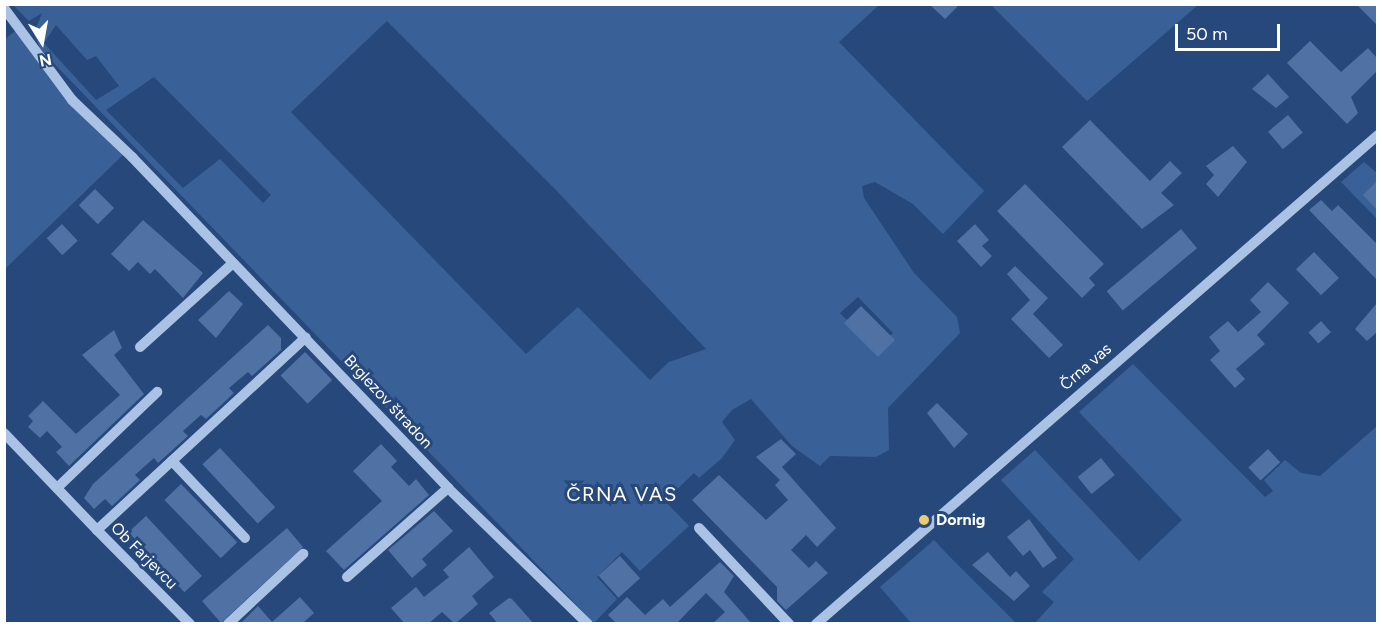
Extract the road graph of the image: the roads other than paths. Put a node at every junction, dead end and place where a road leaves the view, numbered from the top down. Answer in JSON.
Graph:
{"nodes":[{"id":1,"x":4,"y":8,"type":"edge"},
{"id":2,"x":1377,"y":135,"type":"edge"},
{"id":3,"x":233,"y":263,"type":"junction"},
{"id":4,"x":306,"y":337,"type":"junction"},
{"id":5,"x":140,"y":347,"type":"dead end"},
{"id":6,"x":157,"y":392,"type":"dead end"},
{"id":7,"x":4,"y":433,"type":"edge"},
{"id":8,"x":172,"y":461,"type":"junction"},
{"id":9,"x":57,"y":488,"type":"junction"},
{"id":10,"x":448,"y":488,"type":"junction"},
{"id":11,"x":699,"y":528,"type":"dead end"},
{"id":12,"x":97,"y":530,"type":"junction"},
{"id":13,"x":245,"y":538,"type":"dead end"},
{"id":14,"x":303,"y":554,"type":"dead end"},
{"id":15,"x":347,"y":577,"type":"dead end"},
{"id":16,"x":190,"y":624,"type":"edge"},
{"id":17,"x":228,"y":624,"type":"edge"},
{"id":18,"x":588,"y":624,"type":"edge"},
{"id":19,"x":789,"y":624,"type":"edge"},
{"id":20,"x":816,"y":624,"type":"edge"}],
"edges":[{"from":1,"to":3,"type":"street","name":"Brglezov štradon"},
{"from":2,"to":20,"type":"street","name":"Črna vas"},
{"from":3,"to":4,"type":"street","name":"Brglezov štradon"},
{"from":3,"to":5,"type":"street"},
{"from":4,"to":8,"type":"street","name":"Ob Farjevcu"},
{"from":4,"to":10,"type":"street","name":"Brglezov štradon"},
{"from":6,"to":9,"type":"street"},
{"from":7,"to":9,"type":"street"},
{"from":8,"to":12,"type":"street","name":"Ob Farjevcu"},
{"from":8,"to":13,"type":"street"},
{"from":9,"to":12,"type":"street"},
{"from":10,"to":15,"type":"street"},
{"from":10,"to":18,"type":"street","name":"Brglezov štradon"},
{"from":11,"to":19,"type":"street"},
{"from":12,"to":16,"type":"street","name":"Ob Farjevcu"},
{"from":14,"to":17,"type":"street"}]}
